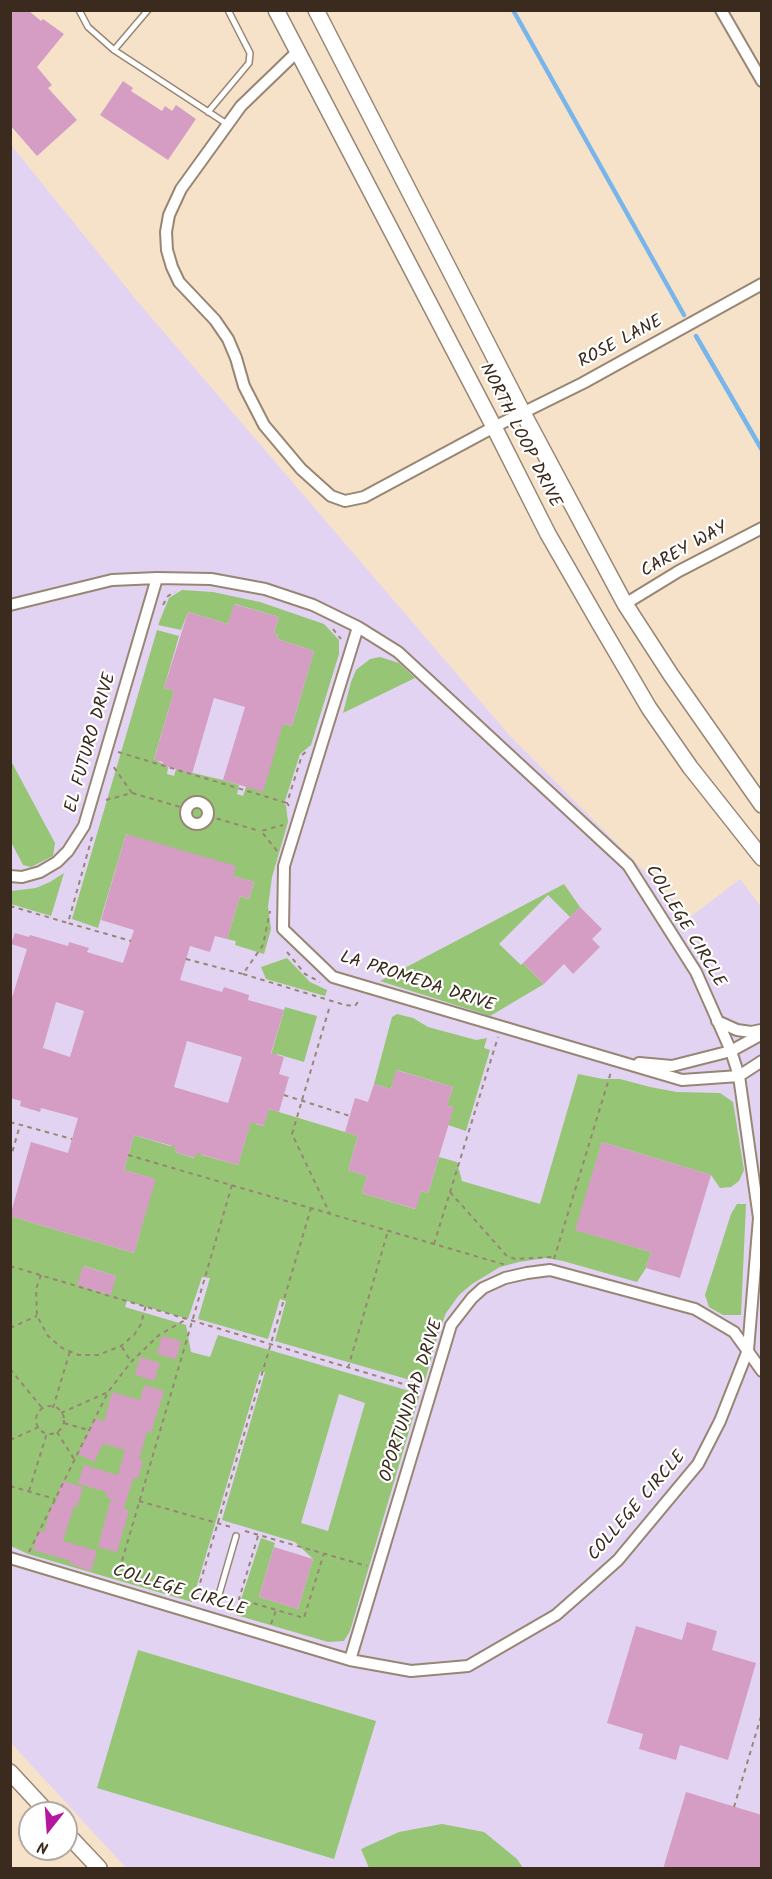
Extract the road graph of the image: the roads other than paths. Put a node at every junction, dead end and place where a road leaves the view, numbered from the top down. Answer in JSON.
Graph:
{"nodes":[{"id":1,"x":79,"y":10,"type":"edge"},
{"id":2,"x":148,"y":10,"type":"edge"},
{"id":3,"x":228,"y":10,"type":"edge"},
{"id":4,"x":276,"y":10,"type":"edge"},
{"id":5,"x":316,"y":10,"type":"edge"},
{"id":6,"x":721,"y":10,"type":"edge"},
{"id":7,"x":114,"y":51,"type":"junction"},
{"id":8,"x":297,"y":52,"type":"junction"},
{"id":9,"x":762,"y":81,"type":"edge"},
{"id":10,"x":208,"y":112,"type":"junction"},
{"id":11,"x":227,"y":124,"type":"junction"},
{"id":12,"x":762,"y":284,"type":"edge"},
{"id":13,"x":522,"y":413,"type":"junction"},
{"id":14,"x":494,"y":427,"type":"junction"},
{"id":15,"x":762,"y":528,"type":"edge"},
{"id":16,"x":158,"y":578,"type":"junction"},
{"id":17,"x":625,"y":604,"type":"junction"},
{"id":18,"x":10,"y":606,"type":"edge"},
{"id":19,"x":358,"y":627,"type":"junction"},
{"id":20,"x":762,"y":805,"type":"edge"},
{"id":21,"x":187,"y":809,"type":"road end"},
{"id":22,"x":208,"y":816,"type":"road end"},
{"id":23,"x":762,"y":858,"type":"edge"},
{"id":24,"x":10,"y":876,"type":"edge"},
{"id":25,"x":717,"y":1021,"type":"junction"},
{"id":26,"x":762,"y":1032,"type":"edge"},
{"id":27,"x":731,"y":1052,"type":"junction"},
{"id":28,"x":762,"y":1061,"type":"edge"},
{"id":29,"x":614,"y":1062,"type":"junction"},
{"id":30,"x":739,"y":1076,"type":"junction"},
{"id":31,"x":748,"y":1350,"type":"junction"},
{"id":32,"x":762,"y":1371,"type":"edge"},
{"id":33,"x":236,"y":1536,"type":"dead end"},
{"id":34,"x":10,"y":1558,"type":"edge"},
{"id":35,"x":218,"y":1598,"type":"dead end"},
{"id":36,"x":350,"y":1660,"type":"junction"},
{"id":37,"x":10,"y":1772,"type":"edge"},
{"id":38,"x":37,"y":1801,"type":"edge"},
{"id":39,"x":78,"y":1846,"type":"edge"},
{"id":40,"x":99,"y":1869,"type":"edge"}],
"edges":[{"from":1,"to":7,"type":"lane"},
{"from":2,"to":7,"type":"lane"},
{"from":3,"to":10,"type":"lane"},
{"from":4,"to":8,"type":"main road","name":"NORTH LOOP DRIVE"},
{"from":5,"to":13,"type":"main road","name":"NORTH LOOP DRIVE"},
{"from":6,"to":9,"type":"street"},
{"from":7,"to":10,"type":"lane"},
{"from":8,"to":11,"type":"street","name":"ROSE LANE"},
{"from":8,"to":14,"type":"main road","name":"NORTH LOOP DRIVE"},
{"from":10,"to":11,"type":"lane"},
{"from":11,"to":14,"type":"street","name":"ROSE LANE"},
{"from":12,"to":13,"type":"street","name":"ROSE LANE"},
{"from":13,"to":14,"type":"street","name":"ROSE LANE"},
{"from":13,"to":17,"type":"main road","name":"NORTH LOOP DRIVE"},
{"from":14,"to":23,"type":"main road","name":"NORTH LOOP DRIVE"},
{"from":15,"to":17,"type":"street","name":"CAREY WAY"},
{"from":16,"to":18,"type":"street","name":"COLLEGE CIRCLE"},
{"from":16,"to":19,"type":"street","name":"COLLEGE CIRCLE"},
{"from":16,"to":24,"type":"street","name":"EL FUTURO DRIVE"},
{"from":17,"to":20,"type":"main road","name":"NORTH LOOP DRIVE"},
{"from":19,"to":25,"type":"street","name":"COLLEGE CIRCLE"},
{"from":19,"to":29,"type":"street","name":"LA PROMEDA DRIVE"},
{"from":21,"to":22,"type":"street"},
{"from":25,"to":26,"type":"street"},
{"from":25,"to":27,"type":"street","name":"COLLEGE CIRCLE"},
{"from":26,"to":27,"type":"street"},
{"from":27,"to":29,"type":"street"},
{"from":27,"to":30,"type":"street","name":"COLLEGE CIRCLE"},
{"from":28,"to":30,"type":"street"},
{"from":29,"to":30,"type":"street"},
{"from":30,"to":31,"type":"street","name":"COLLEGE CIRCLE"},
{"from":31,"to":32,"type":"street","name":"OPORTUNIDAD DRIVE"},
{"from":31,"to":36,"type":"street","name":"COLLEGE CIRCLE"},
{"from":31,"to":36,"type":"street","name":"OPORTUNIDAD DRIVE"},
{"from":33,"to":35,"type":"lane"},
{"from":34,"to":36,"type":"street","name":"COLLEGE CIRCLE"},
{"from":37,"to":38,"type":"main road"},
{"from":39,"to":40,"type":"main road"}]}
